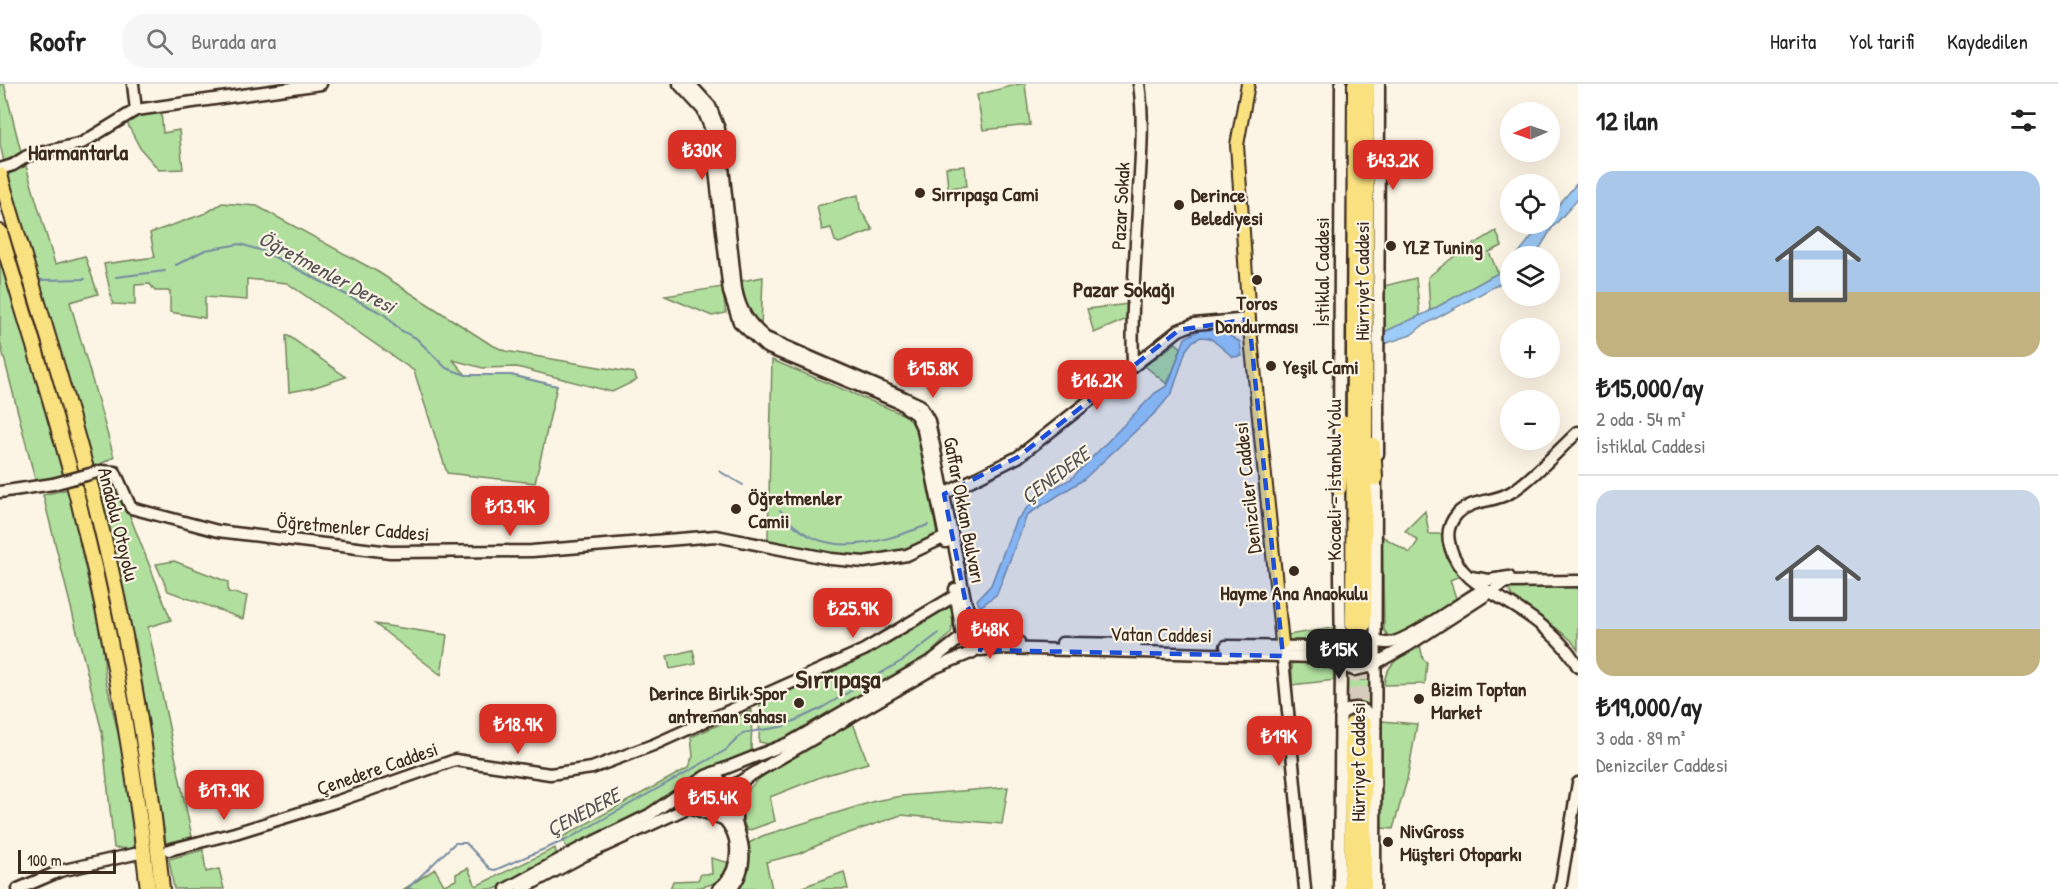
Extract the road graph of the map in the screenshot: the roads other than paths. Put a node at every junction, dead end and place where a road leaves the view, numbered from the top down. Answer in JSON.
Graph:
{"nodes":[{"id":1,"x":133,"y":84,"type":"edge"},
{"id":2,"x":321,"y":84,"type":"edge"},
{"id":3,"x":680,"y":84,"type":"edge"},
{"id":4,"x":690,"y":84,"type":"edge"},
{"id":5,"x":1139,"y":84,"type":"edge"},
{"id":6,"x":1248,"y":84,"type":"edge"},
{"id":7,"x":1341,"y":84,"type":"edge"},
{"id":8,"x":1355,"y":84,"type":"edge"},
{"id":9,"x":1367,"y":84,"type":"edge"},
{"id":10,"x":1379,"y":84,"type":"edge"},
{"id":11,"x":136,"y":110,"type":"junction"},
{"id":12,"x":0,"y":169,"type":"edge"},
{"id":13,"x":0,"y":175,"type":"edge"},
{"id":14,"x":0,"y":232,"type":"edge"},
{"id":15,"x":1249,"y":319,"type":"junction"},
{"id":16,"x":1359,"y":334,"type":"junction"},
{"id":17,"x":1133,"y":365,"type":"junction"},
{"id":18,"x":1578,"y":432,"type":"edge"},
{"id":19,"x":1375,"y":478,"type":"junction"},
{"id":20,"x":1339,"y":488,"type":"junction"},
{"id":21,"x":0,"y":492,"type":"edge"},
{"id":22,"x":941,"y":496,"type":"junction"},
{"id":23,"x":948,"y":535,"type":"junction"},
{"id":24,"x":1465,"y":575,"type":"junction"},
{"id":25,"x":1578,"y":579,"type":"edge"},
{"id":26,"x":1504,"y":581,"type":"junction"},
{"id":27,"x":1488,"y":591,"type":"junction"},
{"id":28,"x":959,"y":592,"type":"junction"},
{"id":29,"x":1503,"y":600,"type":"junction"},
{"id":30,"x":1471,"y":601,"type":"junction"},
{"id":31,"x":1358,"y":624,"type":"tunnel mouth"},
{"id":32,"x":980,"y":633,"type":"junction"},
{"id":33,"x":962,"y":636,"type":"junction"},
{"id":34,"x":1340,"y":640,"type":"junction"},
{"id":35,"x":1374,"y":641,"type":"junction"},
{"id":36,"x":1282,"y":649,"type":"junction"},
{"id":37,"x":976,"y":651,"type":"junction"},
{"id":38,"x":1375,"y":664,"type":"junction"},
{"id":39,"x":1341,"y":665,"type":"junction"},
{"id":40,"x":1578,"y":667,"type":"edge"},
{"id":41,"x":1340,"y":715,"type":"junction"},
{"id":42,"x":1364,"y":724,"type":"junction"},
{"id":43,"x":713,"y":772,"type":"junction"},
{"id":44,"x":744,"y":779,"type":"junction"},
{"id":45,"x":697,"y":782,"type":"junction"},
{"id":46,"x":1578,"y":783,"type":"edge"},
{"id":47,"x":722,"y":792,"type":"junction"},
{"id":48,"x":707,"y":799,"type":"junction"},
{"id":49,"x":689,"y":807,"type":"junction"},
{"id":50,"x":725,"y":820,"type":"junction"},
{"id":51,"x":736,"y":825,"type":"junction"},
{"id":52,"x":169,"y":850,"type":"dead end"},
{"id":53,"x":139,"y":853,"type":"dead end"},
{"id":54,"x":18,"y":889,"type":"edge"},
{"id":55,"x":148,"y":889,"type":"edge"},
{"id":56,"x":162,"y":889,"type":"edge"},
{"id":57,"x":506,"y":889,"type":"edge"},
{"id":58,"x":522,"y":889,"type":"edge"},
{"id":59,"x":718,"y":889,"type":"edge"},
{"id":60,"x":731,"y":889,"type":"edge"},
{"id":61,"x":1305,"y":889,"type":"edge"},
{"id":62,"x":1339,"y":889,"type":"edge"},
{"id":63,"x":1351,"y":889,"type":"edge"},
{"id":64,"x":1364,"y":889,"type":"edge"},
{"id":65,"x":1375,"y":889,"type":"edge"},
{"id":66,"x":1560,"y":889,"type":"edge"}],
"edges":[{"from":1,"to":11,"type":"main road"},
{"from":2,"to":11,"type":"main road"},
{"from":3,"to":22,"type":"main road","name":"Gaffar Okkan Bulvarı"},
{"from":4,"to":22,"type":"main road","name":"Gaffar Okkan Bulvarı"},
{"from":5,"to":17,"type":"main road","name":"Pazar Sokak"},
{"from":6,"to":15,"type":"main road","name":"Denizciler Caddesi"},
{"from":7,"to":20,"type":"main road","name":"İstiklal Caddesi"},
{"from":8,"to":16,"type":"highway"},
{"from":9,"to":16,"type":"highway"},
{"from":10,"to":19,"type":"main road","name":"Hürriyet Caddesi"},
{"from":11,"to":12,"type":"main road"},
{"from":13,"to":56,"type":"highway","name":"Anadolu Otoyolu"},
{"from":14,"to":55,"type":"highway","name":"Anadolu Otoyolu"},
{"from":15,"to":17,"type":"main road"},
{"from":15,"to":36,"type":"main road","name":"Denizciler Caddesi"},
{"from":16,"to":19,"type":"highway"},
{"from":16,"to":20,"type":"highway"},
{"from":16,"to":31,"type":"highway"},
{"from":17,"to":22,"type":"main road"},
{"from":18,"to":24,"type":"main road"},
{"from":19,"to":35,"type":"main road","name":"Hürriyet Caddesi"},
{"from":20,"to":34,"type":"main road","name":"İstiklal Caddesi"},
{"from":21,"to":23,"type":"main road","name":"Öğretmenler Caddesi","bridge":true},
{"from":22,"to":23,"type":"main road","name":"Gaffar Okkan Bulvarı"},
{"from":23,"to":28,"type":"main road","name":"Gaffar Okkan Bulvarı"},
{"from":24,"to":26,"type":"main road"},
{"from":24,"to":27,"type":"main road"},
{"from":24,"to":30,"type":"main road"},
{"from":25,"to":26,"type":"main road"},
{"from":26,"to":27,"type":"main road"},
{"from":26,"to":29,"type":"main road"},
{"from":27,"to":29,"type":"main road"},
{"from":27,"to":30,"type":"main road"},
{"from":28,"to":32,"type":"main road","name":"Gaffar Okkan Bulvarı"},
{"from":28,"to":33,"type":"main road","name":"Gaffar Okkan Bulvarı"},
{"from":28,"to":52,"type":"main road","name":"Çenedere Caddesi"},
{"from":29,"to":30,"type":"main road"},
{"from":29,"to":40,"type":"main road"},
{"from":30,"to":35,"type":"main road"},
{"from":30,"to":38,"type":"main road"},
{"from":32,"to":33,"type":"main road","name":"Vatan Caddesi"},
{"from":32,"to":36,"type":"main road","name":"Vatan Caddesi"},
{"from":32,"to":37,"type":"main road"},
{"from":33,"to":37,"type":"main road"},
{"from":33,"to":43,"type":"main road","name":"Vatan Caddesi"},
{"from":34,"to":35,"type":"main road","name":"Vatan Caddesi"},
{"from":34,"to":36,"type":"main road","name":"Vatan Caddesi"},
{"from":34,"to":39,"type":"main road"},
{"from":35,"to":38,"type":"main road"},
{"from":36,"to":37,"type":"main road","name":"Vatan Caddesi"},
{"from":36,"to":39,"type":"main road","name":"Vatan Caddesi"},
{"from":36,"to":61,"type":"main road","name":"Denizciler Caddesi"},
{"from":37,"to":44,"type":"main road","name":"Vatan Caddesi"},
{"from":38,"to":39,"type":"main road","name":"Vatan Caddesi"},
{"from":38,"to":42,"type":"main road","name":"Hürriyet Caddesi"},
{"from":39,"to":41,"type":"main road"},
{"from":41,"to":42,"type":"main road"},
{"from":41,"to":62,"type":"main road"},
{"from":42,"to":63,"type":"highway"},
{"from":42,"to":64,"type":"highway"},
{"from":42,"to":65,"type":"main road","name":"Hürriyet Caddesi"},
{"from":43,"to":45,"type":"main road","name":"Vatan Caddesi"},
{"from":43,"to":47,"type":"main road"},
{"from":44,"to":47,"type":"main road","name":"Vatan Caddesi"},
{"from":44,"to":51,"type":"main road"},
{"from":45,"to":48,"type":"main road"},
{"from":45,"to":57,"type":"main road","name":"Vatan Caddesi"},
{"from":46,"to":66,"type":"main road"},
{"from":47,"to":48,"type":"main road","name":"Vatan Caddesi"},
{"from":47,"to":51,"type":"main road"},
{"from":48,"to":49,"type":"main road","name":"Vatan Caddesi"},
{"from":48,"to":50,"type":"main road"},
{"from":49,"to":50,"type":"main road"},
{"from":49,"to":58,"type":"main road","name":"Vatan Caddesi"},
{"from":50,"to":59,"type":"main road"},
{"from":51,"to":60,"type":"main road"},
{"from":53,"to":54,"type":"main road"}]}
